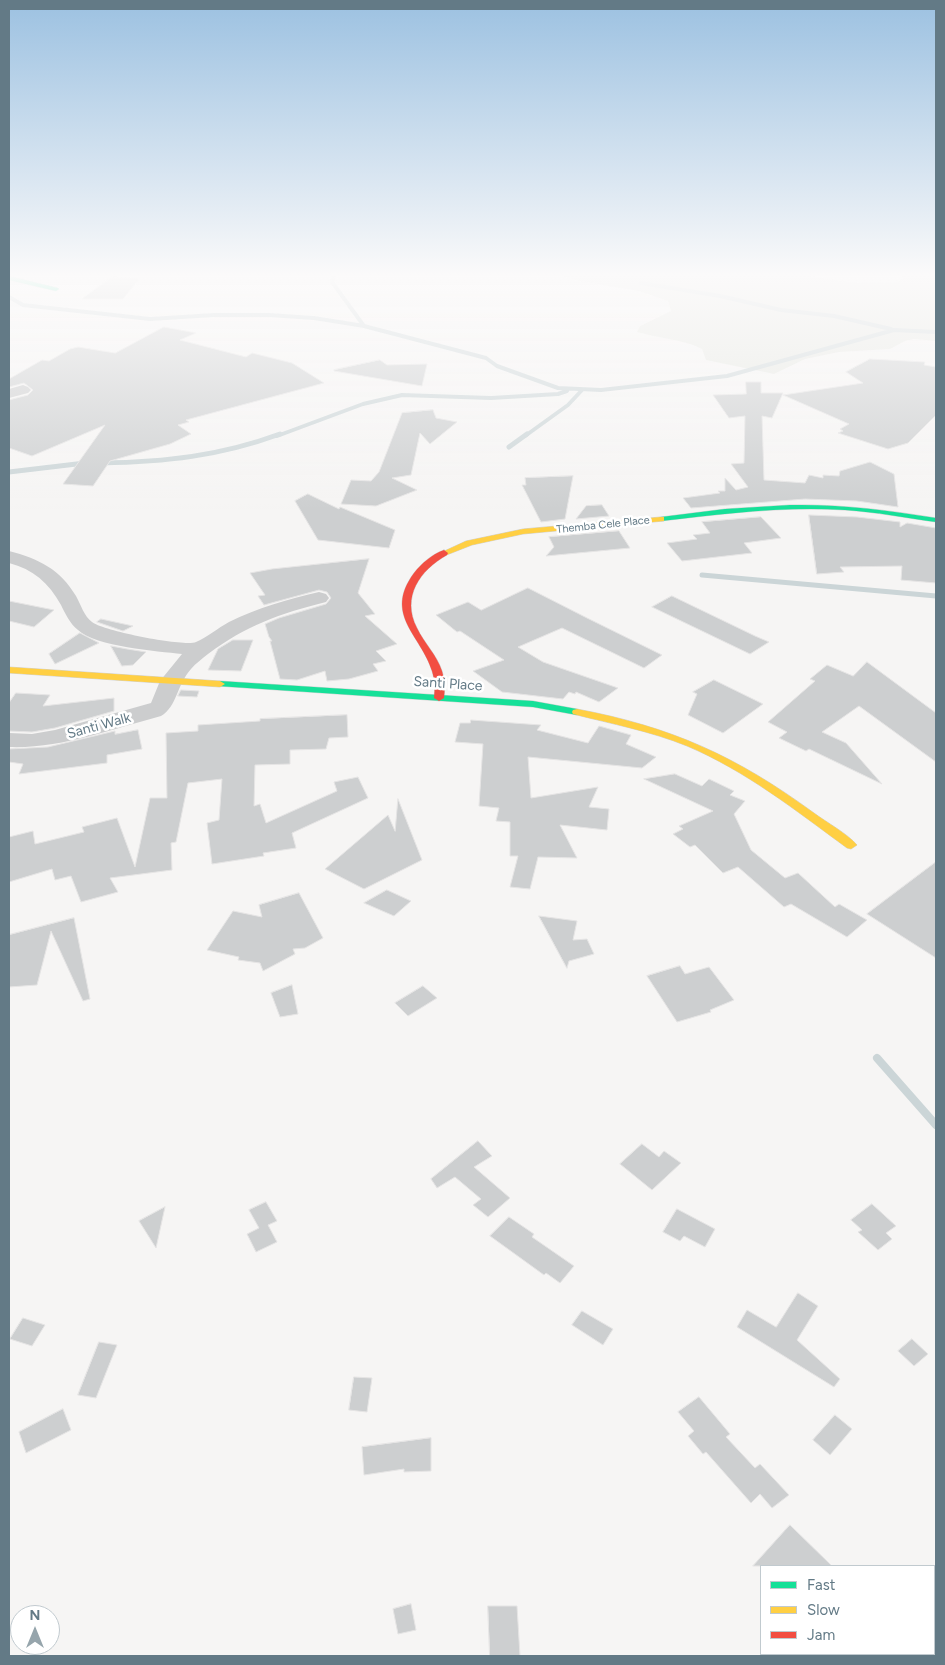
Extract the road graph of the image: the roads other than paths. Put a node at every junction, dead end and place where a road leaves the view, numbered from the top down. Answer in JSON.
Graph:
{"nodes":[{"id":1,"x":936,"y":520,"type":"edge"},
{"id":2,"x":9,"y":557,"type":"edge"},
{"id":3,"x":319,"y":598,"type":"dead end"},
{"id":4,"x":201,"y":650,"type":"junction"},
{"id":5,"x":9,"y":670,"type":"edge"},
{"id":6,"x":170,"y":682,"type":"junction"},
{"id":7,"x":440,"y":698,"type":"junction"},
{"id":8,"x":9,"y":740,"type":"edge"},
{"id":9,"x":850,"y":845,"type":"dead end"}],
"edges":[{"from":1,"to":7,"type":"street","name":"Themba Cele Place"},
{"from":2,"to":4,"type":"street"},
{"from":3,"to":4,"type":"street"},
{"from":4,"to":6,"type":"street"},
{"from":5,"to":6,"type":"street","name":"Santi Place"},
{"from":6,"to":7,"type":"street","name":"Santi Place"},
{"from":6,"to":8,"type":"street","name":"Santi Walk"},
{"from":7,"to":9,"type":"street","name":"Santi Place"}]}
